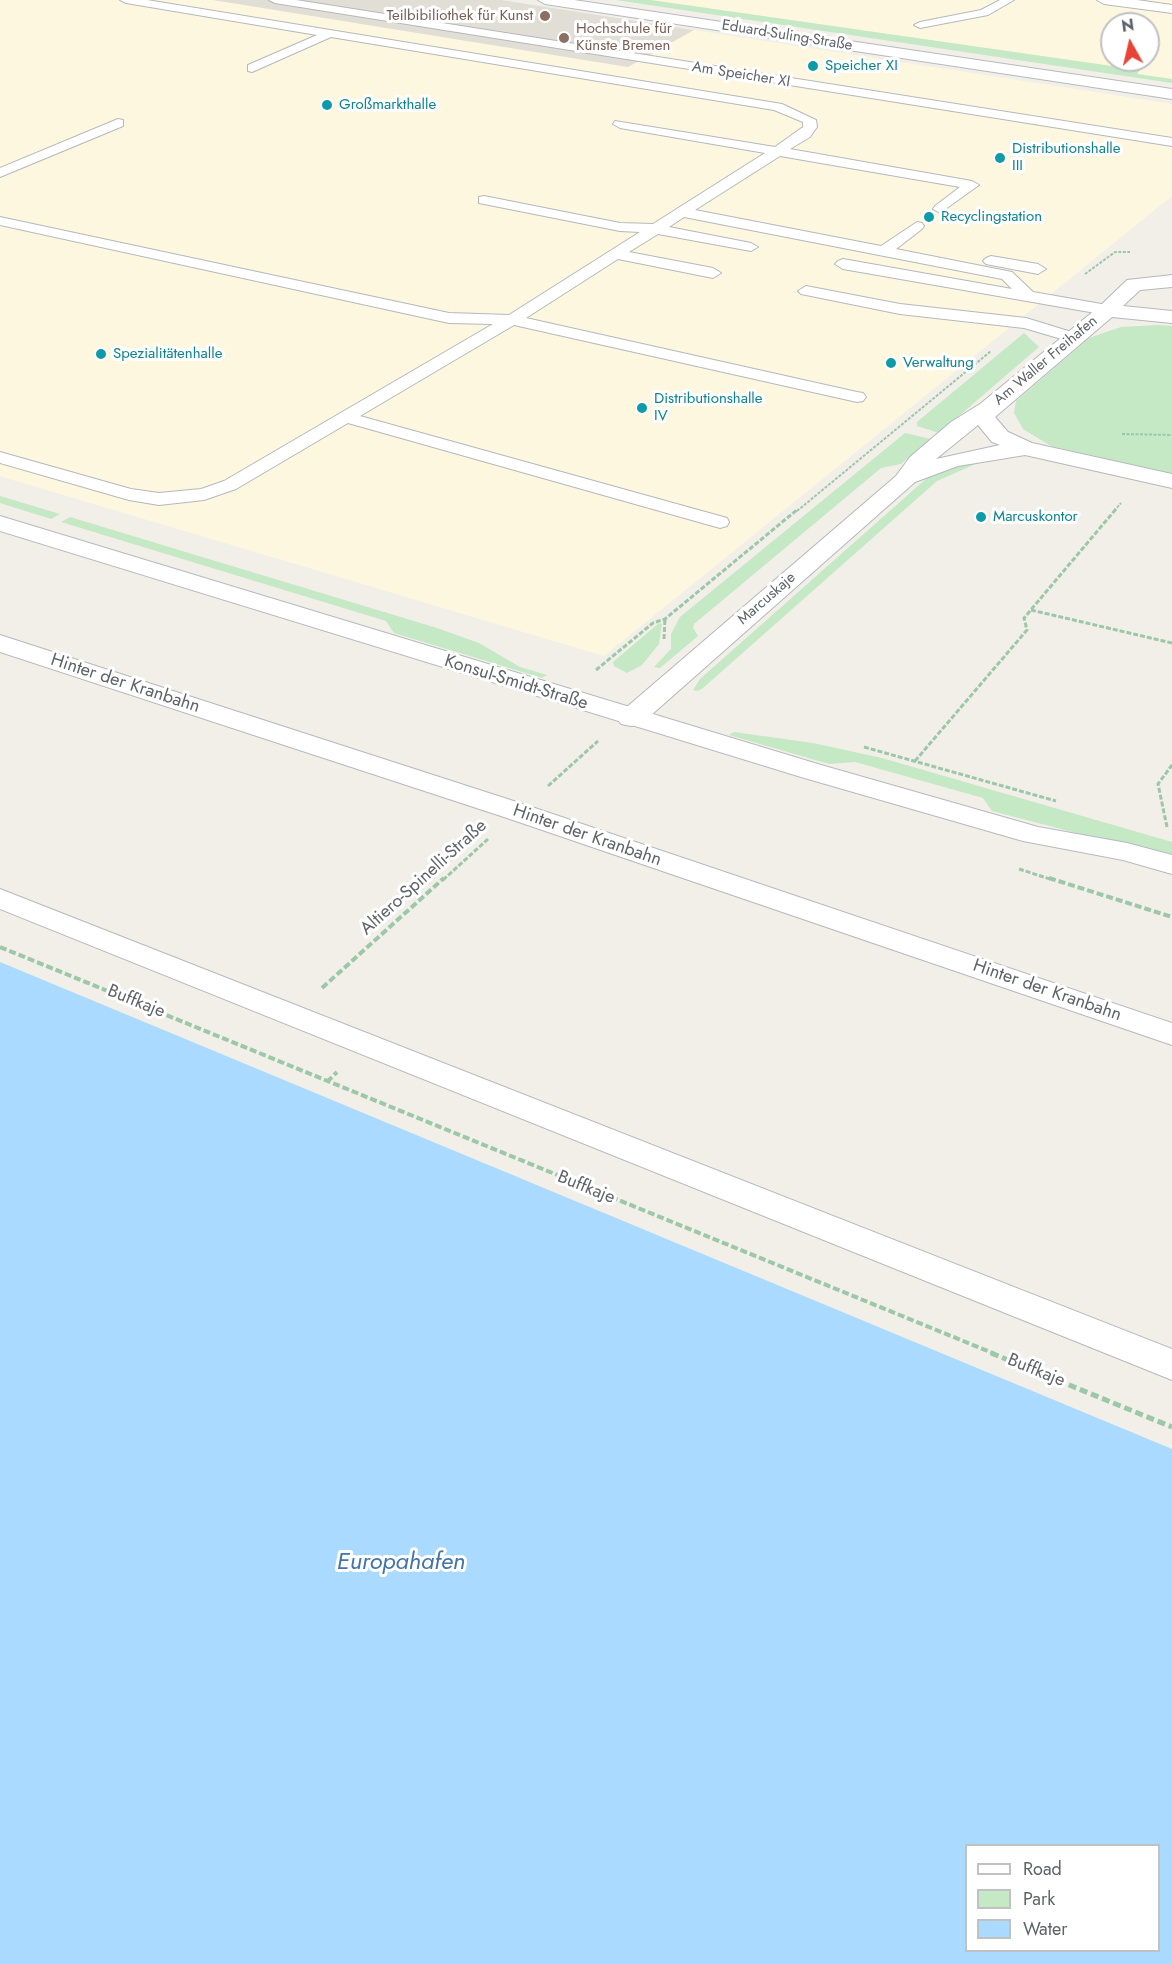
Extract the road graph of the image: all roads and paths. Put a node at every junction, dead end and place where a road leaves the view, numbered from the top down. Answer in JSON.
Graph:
{"nodes":[{"id":1,"x":126,"y":0,"type":"edge"},
{"id":2,"x":275,"y":0,"type":"edge"},
{"id":3,"x":545,"y":0,"type":"edge"},
{"id":4,"x":1008,"y":0,"type":"edge"},
{"id":5,"x":1104,"y":0,"type":"edge"},
{"id":6,"x":1172,"y":9,"type":"edge"},
{"id":7,"x":920,"y":25,"type":"dead end"},
{"id":8,"x":331,"y":33,"type":"junction"},
{"id":9,"x":252,"y":68,"type":"dead end"},
{"id":10,"x":1172,"y":94,"type":"edge"},
{"id":11,"x":118,"y":123,"type":"dead end"},
{"id":12,"x":620,"y":124,"type":"dead end"},
{"id":13,"x":1172,"y":142,"type":"edge"},
{"id":14,"x":778,"y":152,"type":"junction"},
{"id":15,"x":0,"y":173,"type":"edge"},
{"id":16,"x":484,"y":200,"type":"dead end"},
{"id":17,"x":687,"y":209,"type":"junction"},
{"id":18,"x":940,"y":209,"type":"dead end"},
{"id":19,"x":0,"y":221,"type":"edge"},
{"id":20,"x":917,"y":226,"type":"dead end"},
{"id":21,"x":656,"y":229,"type":"junction"},
{"id":22,"x":751,"y":247,"type":"dead end"},
{"id":23,"x":890,"y":247,"type":"junction"},
{"id":24,"x":616,"y":254,"type":"junction"},
{"id":25,"x":843,"y":264,"type":"dead end"},
{"id":26,"x":1038,"y":269,"type":"dead end"},
{"id":27,"x":713,"y":273,"type":"dead end"},
{"id":28,"x":1172,"y":281,"type":"edge"},
{"id":29,"x":806,"y":291,"type":"dead end"},
{"id":30,"x":1030,"y":298,"type":"junction"},
{"id":31,"x":1107,"y":310,"type":"junction"},
{"id":32,"x":1172,"y":317,"type":"edge"},
{"id":33,"x":512,"y":320,"type":"junction"},
{"id":34,"x":1072,"y":337,"type":"junction"},
{"id":35,"x":857,"y":397,"type":"dead end"},
{"id":36,"x":988,"y":409,"type":"junction"},
{"id":37,"x":344,"y":417,"type":"junction"},
{"id":38,"x":896,"y":427,"type":"dead end"},
{"id":39,"x":1025,"y":448,"type":"junction"},
{"id":40,"x":0,"y":457,"type":"edge"},
{"id":41,"x":904,"y":481,"type":"junction"},
{"id":42,"x":1172,"y":481,"type":"edge"},
{"id":43,"x":1124,"y":500,"type":"dead end"},
{"id":44,"x":720,"y":522,"type":"dead end"},
{"id":45,"x":3,"y":527,"type":"edge"},
{"id":46,"x":1031,"y":610,"type":"junction"},
{"id":47,"x":0,"y":643,"type":"edge"},
{"id":48,"x":1172,"y":643,"type":"edge"},
{"id":49,"x":592,"y":673,"type":"dead end"},
{"id":50,"x":630,"y":718,"type":"junction"},
{"id":51,"x":601,"y":738,"type":"dead end"},
{"id":52,"x":915,"y":761,"type":"dead end"},
{"id":53,"x":1172,"y":765,"type":"edge"},
{"id":54,"x":518,"y":812,"type":"junction"},
{"id":55,"x":1168,"y":834,"type":"dead end"},
{"id":56,"x":1034,"y":835,"type":"junction"},
{"id":57,"x":1172,"y":865,"type":"edge"},
{"id":58,"x":1172,"y":887,"type":"edge"},
{"id":59,"x":0,"y":898,"type":"edge"},
{"id":60,"x":0,"y":947,"type":"edge"},
{"id":61,"x":292,"y":1015,"type":"junction"},
{"id":62,"x":1172,"y":1034,"type":"edge"},
{"id":63,"x":1172,"y":1365,"type":"edge"},
{"id":64,"x":1172,"y":1427,"type":"edge"}],
"edges":[{"from":1,"to":8,"type":"lane"},
{"from":2,"to":13,"type":"lane","name":"Am Speicher XI"},
{"from":3,"to":10,"type":"street","name":"Eduard-Suling-Straße"},
{"from":4,"to":7,"type":"lane"},
{"from":5,"to":6,"type":"street"},
{"from":8,"to":9,"type":"lane"},
{"from":8,"to":14,"type":"lane"},
{"from":11,"to":15,"type":"lane"},
{"from":12,"to":14,"type":"lane"},
{"from":14,"to":17,"type":"lane"},
{"from":14,"to":18,"type":"lane"},
{"from":16,"to":21,"type":"lane"},
{"from":17,"to":21,"type":"lane"},
{"from":17,"to":23,"type":"lane"},
{"from":19,"to":33,"type":"lane"},
{"from":20,"to":23,"type":"lane"},
{"from":21,"to":22,"type":"lane"},
{"from":21,"to":24,"type":"lane"},
{"from":23,"to":26,"type":"lane"},
{"from":23,"to":30,"type":"lane"},
{"from":24,"to":27,"type":"lane"},
{"from":24,"to":33,"type":"lane"},
{"from":25,"to":30,"type":"lane"},
{"from":28,"to":31,"type":"street"},
{"from":29,"to":34,"type":"lane"},
{"from":30,"to":31,"type":"lane"},
{"from":31,"to":32,"type":"street","name":"Am Waller Freihafen"},
{"from":31,"to":34,"type":"street","name":"Am Waller Freihafen"},
{"from":33,"to":35,"type":"lane"},
{"from":33,"to":37,"type":"lane"},
{"from":34,"to":36,"type":"street","name":"Am Waller Freihafen"},
{"from":36,"to":39,"type":"street","name":"Am Waller Freihafen"},
{"from":36,"to":41,"type":"street","name":"Marcuskaje"},
{"from":37,"to":40,"type":"lane"},
{"from":37,"to":44,"type":"lane"},
{"from":38,"to":49,"type":"path"},
{"from":39,"to":41,"type":"street","name":"Marcuskaje"},
{"from":39,"to":42,"type":"street","name":"Am Waller Freihafen"},
{"from":41,"to":50,"type":"street","name":"Marcuskaje"},
{"from":43,"to":46,"type":"path"},
{"from":45,"to":50,"type":"street","name":"Konsul-Smidt-Straße"},
{"from":46,"to":48,"type":"path"},
{"from":46,"to":52,"type":"path"},
{"from":47,"to":54,"type":"street","name":"Hinter der Kranbahn"},
{"from":50,"to":56,"type":"street","name":"Konsul-Smidt-Straße"},
{"from":51,"to":54,"type":"path","name":"Altiero-Spinelli-Straße"},
{"from":53,"to":55,"type":"path"},
{"from":54,"to":61,"type":"path","name":"Altiero-Spinelli-Straße"},
{"from":54,"to":62,"type":"street","name":"Hinter der Kranbahn"},
{"from":56,"to":57,"type":"street","name":"Konsul-Smidt-Straße"},
{"from":56,"to":58,"type":"street","name":"Konsul-Smidt-Straße"},
{"from":59,"to":61,"type":"street"},
{"from":60,"to":64,"type":"path","name":"Buffkaje"},
{"from":61,"to":63,"type":"street"}]}
